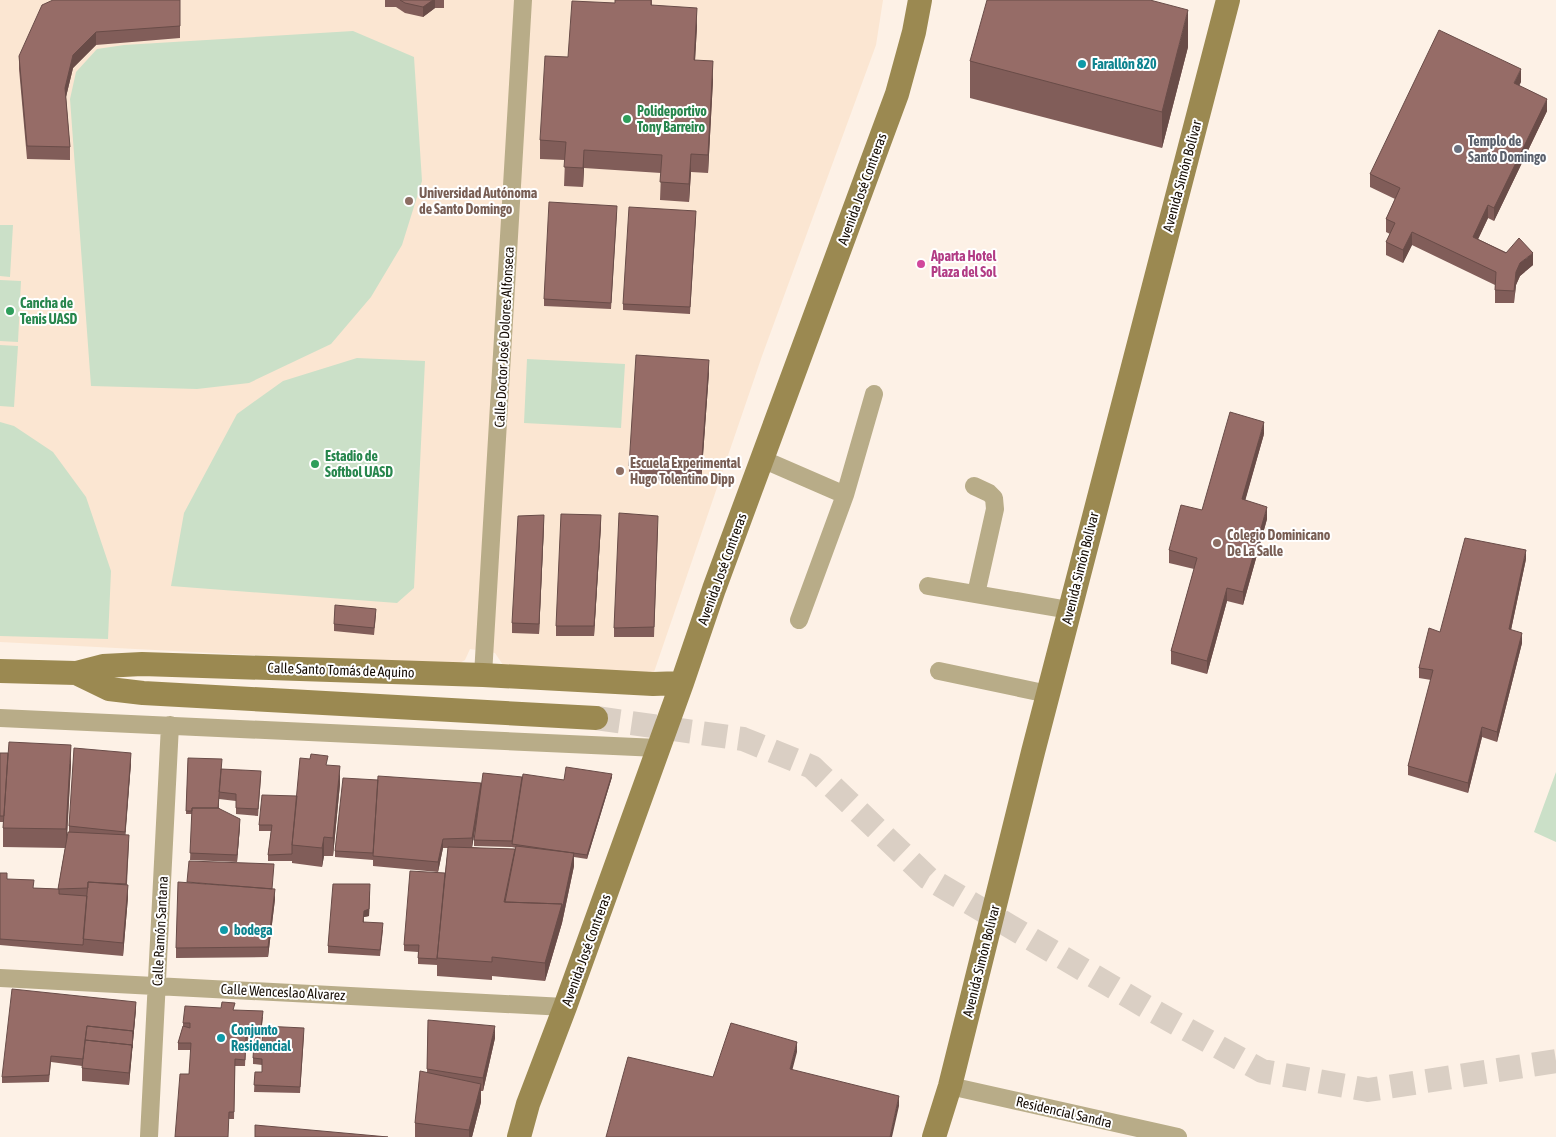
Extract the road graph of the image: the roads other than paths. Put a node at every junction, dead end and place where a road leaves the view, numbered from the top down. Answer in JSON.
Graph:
{"nodes":[{"id":1,"x":524,"y":0,"type":"edge"},
{"id":2,"x":920,"y":0,"type":"edge"},
{"id":3,"x":1228,"y":0,"type":"edge"},
{"id":4,"x":874,"y":394,"type":"dead end"},
{"id":5,"x":762,"y":460,"type":"junction"},
{"id":6,"x":974,"y":486,"type":"dead end"},
{"id":7,"x":845,"y":495,"type":"junction"},
{"id":8,"x":928,"y":586,"type":"dead end"},
{"id":9,"x":976,"y":594,"type":"junction"},
{"id":10,"x":1069,"y":610,"type":"junction"},
{"id":11,"x":799,"y":620,"type":"dead end"},
{"id":12,"x":0,"y":671,"type":"edge"},
{"id":13,"x":939,"y":671,"type":"dead end"},
{"id":14,"x":76,"y":673,"type":"junction"},
{"id":15,"x":483,"y":675,"type":"junction"},
{"id":16,"x":682,"y":684,"type":"junction"},
{"id":17,"x":1048,"y":694,"type":"junction"},
{"id":18,"x":0,"y":718,"type":"edge"},
{"id":19,"x":596,"y":718,"type":"tunnel mouth"},
{"id":20,"x":170,"y":725,"type":"junction"},
{"id":21,"x":658,"y":748,"type":"junction"},
{"id":22,"x":0,"y":978,"type":"edge"},
{"id":23,"x":157,"y":986,"type":"junction"},
{"id":24,"x":566,"y":1007,"type":"junction"},
{"id":25,"x":950,"y":1086,"type":"junction"},
{"id":26,"x":149,"y":1137,"type":"edge"},
{"id":27,"x":519,"y":1137,"type":"edge"},
{"id":28,"x":934,"y":1137,"type":"edge"},
{"id":29,"x":1178,"y":1137,"type":"edge"}],
"edges":[{"from":1,"to":15,"type":"street","name":"Calle Doctor José Dolores Alfonseca"},
{"from":2,"to":5,"type":"main road","name":"Avenida José Contreras"},
{"from":3,"to":10,"type":"main road","name":"Avenida Simón Bolívar"},
{"from":4,"to":7,"type":"street"},
{"from":5,"to":7,"type":"street"},
{"from":5,"to":16,"type":"main road","name":"Avenida José Contreras"},
{"from":6,"to":9,"type":"street"},
{"from":7,"to":11,"type":"street"},
{"from":8,"to":9,"type":"street"},
{"from":9,"to":10,"type":"street"},
{"from":10,"to":17,"type":"main road","name":"Avenida Simón Bolívar"},
{"from":12,"to":14,"type":"main road","name":"Calle Santo Tomás de Aquino"},
{"from":13,"to":17,"type":"street"},
{"from":14,"to":15,"type":"main road","name":"Calle Santo Tomás de Aquino"},
{"from":14,"to":19,"type":"main road"},
{"from":15,"to":16,"type":"main road","name":"Calle Santo Tomás de Aquino"},
{"from":16,"to":21,"type":"main road","name":"Avenida José Contreras"},
{"from":17,"to":25,"type":"main road","name":"Avenida Simón Bolívar"},
{"from":18,"to":20,"type":"street"},
{"from":20,"to":21,"type":"street"},
{"from":20,"to":23,"type":"street","name":"Calle Ramón Santana"},
{"from":21,"to":24,"type":"main road","name":"Avenida José Contreras"},
{"from":22,"to":23,"type":"street","name":"Calle Wenceslao Alvarez"},
{"from":23,"to":24,"type":"street","name":"Calle Wenceslao Alvarez"},
{"from":23,"to":26,"type":"street","name":"Calle Ramón Santana"},
{"from":24,"to":27,"type":"main road","name":"Avenida José Contreras"},
{"from":25,"to":28,"type":"main road","name":"Avenida Simón Bolívar"},
{"from":25,"to":29,"type":"street","name":"Residencial Sandra"}]}
